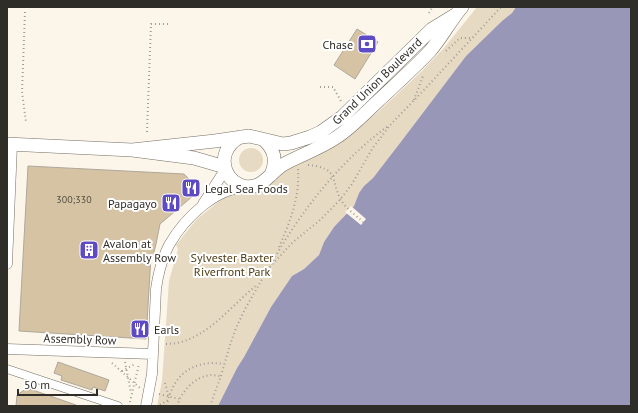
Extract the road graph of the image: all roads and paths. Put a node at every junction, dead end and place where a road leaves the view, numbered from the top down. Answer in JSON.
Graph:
{"nodes":[{"id":1,"x":501,"y":7,"type":"edge"},
{"id":2,"x":432,"y":8,"type":"dead end"},
{"id":3,"x":458,"y":11,"type":"edge"},
{"id":4,"x":25,"y":12,"type":"dead end"},
{"id":5,"x":429,"y":14,"type":"dead end"},
{"id":6,"x":169,"y":24,"type":"dead end"},
{"id":7,"x":471,"y":38,"type":"junction"},
{"id":8,"x":446,"y":51,"type":"dead end"},
{"id":9,"x":427,"y":72,"type":"dead end"},
{"id":10,"x":320,"y":87,"type":"dead end"},
{"id":11,"x":413,"y":102,"type":"junction"},
{"id":12,"x":343,"y":104,"type":"dead end"},
{"id":13,"x":26,"y":122,"type":"dead end"},
{"id":14,"x":391,"y":124,"type":"junction"},
{"id":15,"x":147,"y":132,"type":"dead end"},
{"id":16,"x":241,"y":137,"type":"junction"},
{"id":17,"x":264,"y":140,"type":"junction"},
{"id":18,"x":10,"y":144,"type":"edge"},
{"id":19,"x":132,"y":150,"type":"junction"},
{"id":20,"x":306,"y":165,"type":"dead end"},
{"id":21,"x":302,"y":166,"type":"dead end"},
{"id":22,"x":225,"y":168,"type":"junction"},
{"id":23,"x":271,"y":175,"type":"junction"},
{"id":24,"x":333,"y":176,"type":"junction"},
{"id":25,"x":247,"y":187,"type":"junction"},
{"id":26,"x":341,"y":199,"type":"junction"},
{"id":27,"x":201,"y":207,"type":"junction"},
{"id":28,"x":364,"y":222,"type":"dead end"},
{"id":29,"x":276,"y":256,"type":"junction"},
{"id":30,"x":7,"y":264,"type":"edge"},
{"id":31,"x":268,"y":269,"type":"junction"},
{"id":32,"x":260,"y":283,"type":"junction"},
{"id":33,"x":166,"y":344,"type":"dead end"},
{"id":34,"x":7,"y":349,"type":"edge"},
{"id":35,"x":153,"y":354,"type":"junction"},
{"id":36,"x":125,"y":357,"type":"dead end"},
{"id":37,"x":110,"y":362,"type":"dead end"},
{"id":38,"x":224,"y":364,"type":"junction"},
{"id":39,"x":7,"y":369,"type":"edge"},
{"id":40,"x":126,"y":369,"type":"junction"},
{"id":41,"x":122,"y":371,"type":"junction"},
{"id":42,"x":127,"y":375,"type":"junction"},
{"id":43,"x":221,"y":376,"type":"junction"},
{"id":44,"x":134,"y":381,"type":"junction"},
{"id":45,"x":165,"y":383,"type":"dead end"},
{"id":46,"x":144,"y":391,"type":"dead end"},
{"id":47,"x":131,"y":394,"type":"junction"},
{"id":48,"x":156,"y":394,"type":"dead end"},
{"id":49,"x":168,"y":398,"type":"junction"},
{"id":50,"x":179,"y":399,"type":"junction"},
{"id":51,"x":160,"y":404,"type":"dead end"},
{"id":52,"x":118,"y":406,"type":"edge"},
{"id":53,"x":129,"y":406,"type":"edge"},
{"id":54,"x":146,"y":406,"type":"edge"},
{"id":55,"x":167,"y":406,"type":"edge"},
{"id":56,"x":177,"y":406,"type":"edge"},
{"id":57,"x":210,"y":406,"type":"edge"}],
"edges":[{"from":1,"to":7,"type":"path"},
{"from":2,"to":5,"type":"path"},
{"from":3,"to":17,"type":"street","name":"Grand Union Boulevard"},
{"from":3,"to":23,"type":"street","name":"Grand Union Boulevard"},
{"from":4,"to":13,"type":"path"},
{"from":6,"to":15,"type":"path"},
{"from":7,"to":8,"type":"path"},
{"from":7,"to":11,"type":"path"},
{"from":9,"to":11,"type":"path"},
{"from":10,"to":12,"type":"path"},
{"from":11,"to":14,"type":"path"},
{"from":14,"to":24,"type":"path"},
{"from":14,"to":26,"type":"path"},
{"from":16,"to":17,"type":"street"},
{"from":16,"to":19,"type":"street"},
{"from":16,"to":22,"type":"street"},
{"from":17,"to":23,"type":"street"},
{"from":18,"to":19,"type":"street"},
{"from":18,"to":30,"type":"street"},
{"from":19,"to":22,"type":"street"},
{"from":20,"to":24,"type":"path"},
{"from":21,"to":29,"type":"path"},
{"from":22,"to":25,"type":"street"},
{"from":22,"to":27,"type":"street"},
{"from":23,"to":25,"type":"street","name":"Grand Union Boulevard"},
{"from":24,"to":26,"type":"path"},
{"from":24,"to":29,"type":"path"},
{"from":25,"to":27,"type":"street"},
{"from":26,"to":28,"type":"path"},
{"from":26,"to":31,"type":"path"},
{"from":27,"to":35,"type":"street"},
{"from":29,"to":31,"type":"path"},
{"from":31,"to":32,"type":"path"},
{"from":32,"to":33,"type":"path"},
{"from":32,"to":38,"type":"path"},
{"from":34,"to":35,"type":"street","name":"Assembly Row"},
{"from":35,"to":54,"type":"street"},
{"from":36,"to":40,"type":"path"},
{"from":37,"to":41,"type":"path"},
{"from":38,"to":43,"type":"path"},
{"from":38,"to":49,"type":"path"},
{"from":39,"to":52,"type":"street"},
{"from":40,"to":41,"type":"path"},
{"from":40,"to":42,"type":"path"},
{"from":40,"to":44,"type":"path"},
{"from":41,"to":42,"type":"path"},
{"from":42,"to":44,"type":"path"},
{"from":42,"to":47,"type":"path"},
{"from":43,"to":50,"type":"path"},
{"from":43,"to":57,"type":"path"},
{"from":44,"to":46,"type":"path"},
{"from":44,"to":47,"type":"path"},
{"from":45,"to":49,"type":"path"},
{"from":47,"to":53,"type":"path"},
{"from":48,"to":49,"type":"path"},
{"from":49,"to":50,"type":"path"},
{"from":49,"to":51,"type":"path"},
{"from":49,"to":55,"type":"path"},
{"from":50,"to":56,"type":"path"}]}
